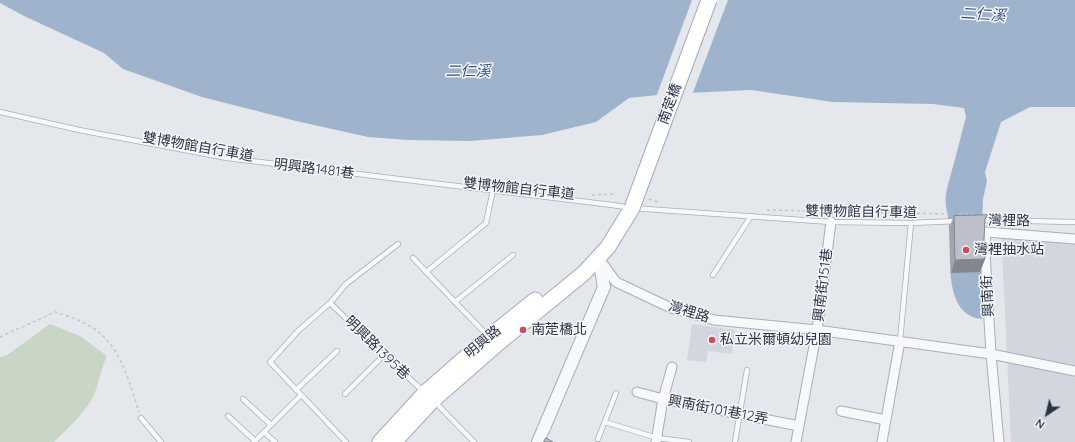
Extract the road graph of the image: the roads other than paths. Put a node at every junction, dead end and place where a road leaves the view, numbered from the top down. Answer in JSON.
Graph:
{"nodes":[{"id":1,"x":709,"y":0,"type":"edge"},
{"id":2,"x":0,"y":112,"type":"edge"},
{"id":3,"x":493,"y":190,"type":"junction"},
{"id":4,"x":632,"y":208,"type":"junction"},
{"id":5,"x":751,"y":216,"type":"junction"},
{"id":6,"x":976,"y":220,"type":"edge"},
{"id":7,"x":962,"y":221,"type":"edge"},
{"id":8,"x":831,"y":222,"type":"junction"},
{"id":9,"x":1075,"y":222,"type":"edge"},
{"id":10,"x":911,"y":223,"type":"junction"},
{"id":11,"x":1075,"y":239,"type":"edge"},
{"id":12,"x":398,"y":244,"type":"dead end"},
{"id":13,"x":513,"y":255,"type":"dead end"},
{"id":14,"x":413,"y":258,"type":"dead end"},
{"id":15,"x":599,"y":258,"type":"junction"},
{"id":16,"x":426,"y":272,"type":"junction"},
{"id":17,"x":713,"y":275,"type":"dead end"},
{"id":18,"x":455,"y":302,"type":"junction"},
{"id":19,"x":330,"y":303,"type":"junction"},
{"id":20,"x":817,"y":330,"type":"junction"},
{"id":21,"x":489,"y":337,"type":"junction"},
{"id":22,"x":900,"y":341,"type":"junction"},
{"id":23,"x":337,"y":351,"type":"dead end"},
{"id":24,"x":991,"y":354,"type":"junction"},
{"id":25,"x":384,"y":355,"type":"junction"},
{"id":26,"x":672,"y":367,"type":"dead end"},
{"id":27,"x":747,"y":370,"type":"dead end"},
{"id":28,"x":1075,"y":372,"type":"edge"},
{"id":29,"x":296,"y":390,"type":"junction"},
{"id":30,"x":637,"y":392,"type":"dead end"},
{"id":31,"x":616,"y":393,"type":"dead end"},
{"id":32,"x":345,"y":394,"type":"dead end"},
{"id":33,"x":302,"y":395,"type":"junction"},
{"id":34,"x":429,"y":396,"type":"junction"},
{"id":35,"x":243,"y":399,"type":"dead end"},
{"id":36,"x":663,"y":400,"type":"junction"},
{"id":37,"x":842,"y":411,"type":"dead end"},
{"id":38,"x":739,"y":414,"type":"junction"},
{"id":39,"x":228,"y":416,"type":"dead end"},
{"id":40,"x":141,"y":418,"type":"road end"},
{"id":41,"x":886,"y":420,"type":"junction"},
{"id":42,"x":605,"y":422,"type":"junction"},
{"id":43,"x":271,"y":425,"type":"junction"},
{"id":44,"x":799,"y":426,"type":"junction"},
{"id":45,"x":264,"y":432,"type":"junction"},
{"id":46,"x":598,"y":439,"type":"dead end"},
{"id":47,"x":656,"y":440,"type":"edge"},
{"id":48,"x":161,"y":442,"type":"edge"},
{"id":49,"x":254,"y":442,"type":"edge"},
{"id":50,"x":275,"y":442,"type":"edge"},
{"id":51,"x":346,"y":442,"type":"edge"},
{"id":52,"x":380,"y":442,"type":"edge"},
{"id":53,"x":394,"y":442,"type":"edge"},
{"id":54,"x":474,"y":442,"type":"edge"},
{"id":55,"x":538,"y":442,"type":"edge"},
{"id":56,"x":689,"y":442,"type":"edge"},
{"id":57,"x":735,"y":442,"type":"edge"},
{"id":58,"x":796,"y":442,"type":"edge"},
{"id":59,"x":882,"y":442,"type":"edge"},
{"id":60,"x":999,"y":442,"type":"edge"}],
"edges":[{"from":1,"to":4,"type":"main road","name":"南萣橋","bridge":true},
{"from":2,"to":3,"type":"lane","name":"明興路1481巷"},
{"from":3,"to":4,"type":"lane","name":"明興路1481巷"},
{"from":3,"to":16,"type":"lane"},
{"from":4,"to":5,"type":"lane"},
{"from":4,"to":15,"type":"main road","name":"明興路"},
{"from":5,"to":8,"type":"lane"},
{"from":5,"to":17,"type":"lane"},
{"from":6,"to":9,"type":"lane","name":"灣裡路"},
{"from":7,"to":10,"type":"lane"},
{"from":8,"to":10,"type":"lane"},
{"from":8,"to":20,"type":"street","name":"興南街151巷"},
{"from":10,"to":22,"type":"lane"},
{"from":11,"to":24,"type":"street","name":"興南街"},
{"from":12,"to":19,"type":"lane"},
{"from":13,"to":18,"type":"lane"},
{"from":14,"to":16,"type":"lane"},
{"from":15,"to":20,"type":"street","name":"灣裡路"},
{"from":15,"to":21,"type":"main road","name":"明興路"},
{"from":15,"to":34,"type":"main road","name":"明興路"},
{"from":15,"to":55,"type":"street"},
{"from":16,"to":18,"type":"lane"},
{"from":18,"to":21,"type":"lane"},
{"from":19,"to":25,"type":"lane","name":"明興路1395巷"},
{"from":19,"to":29,"type":"lane"},
{"from":20,"to":22,"type":"street","name":"灣裡路"},
{"from":20,"to":44,"type":"street","name":"興南街151巷"},
{"from":21,"to":34,"type":"main road","name":"明興路"},
{"from":22,"to":24,"type":"street","name":"灣裡路"},
{"from":22,"to":41,"type":"street"},
{"from":23,"to":29,"type":"lane"},
{"from":24,"to":28,"type":"street"},
{"from":24,"to":60,"type":"street","name":"興南街"},
{"from":25,"to":32,"type":"lane"},
{"from":25,"to":34,"type":"lane","name":"明興路1395巷"},
{"from":26,"to":36,"type":"street"},
{"from":27,"to":38,"type":"lane"},
{"from":29,"to":33,"type":"lane"},
{"from":30,"to":36,"type":"street","name":"興南街101巷12弄"},
{"from":31,"to":42,"type":"lane"},
{"from":33,"to":43,"type":"lane"},
{"from":33,"to":51,"type":"lane"},
{"from":34,"to":52,"type":"main road","name":"明興路"},
{"from":34,"to":53,"type":"main road","name":"明興路"},
{"from":34,"to":54,"type":"lane","name":"明興路1395巷"},
{"from":35,"to":43,"type":"lane"},
{"from":36,"to":38,"type":"street","name":"興南街101巷12弄"},
{"from":36,"to":47,"type":"street"},
{"from":37,"to":41,"type":"street"},
{"from":38,"to":44,"type":"street","name":"興南街101巷12弄"},
{"from":38,"to":57,"type":"lane"},
{"from":39,"to":49,"type":"lane"},
{"from":40,"to":48,"type":"lane"},
{"from":41,"to":59,"type":"street"},
{"from":42,"to":46,"type":"lane"},
{"from":42,"to":47,"type":"lane"},
{"from":43,"to":45,"type":"lane"},
{"from":44,"to":58,"type":"street","name":"興南街151巷"},
{"from":45,"to":49,"type":"lane"},
{"from":45,"to":50,"type":"lane"},
{"from":47,"to":56,"type":"lane"}]}
